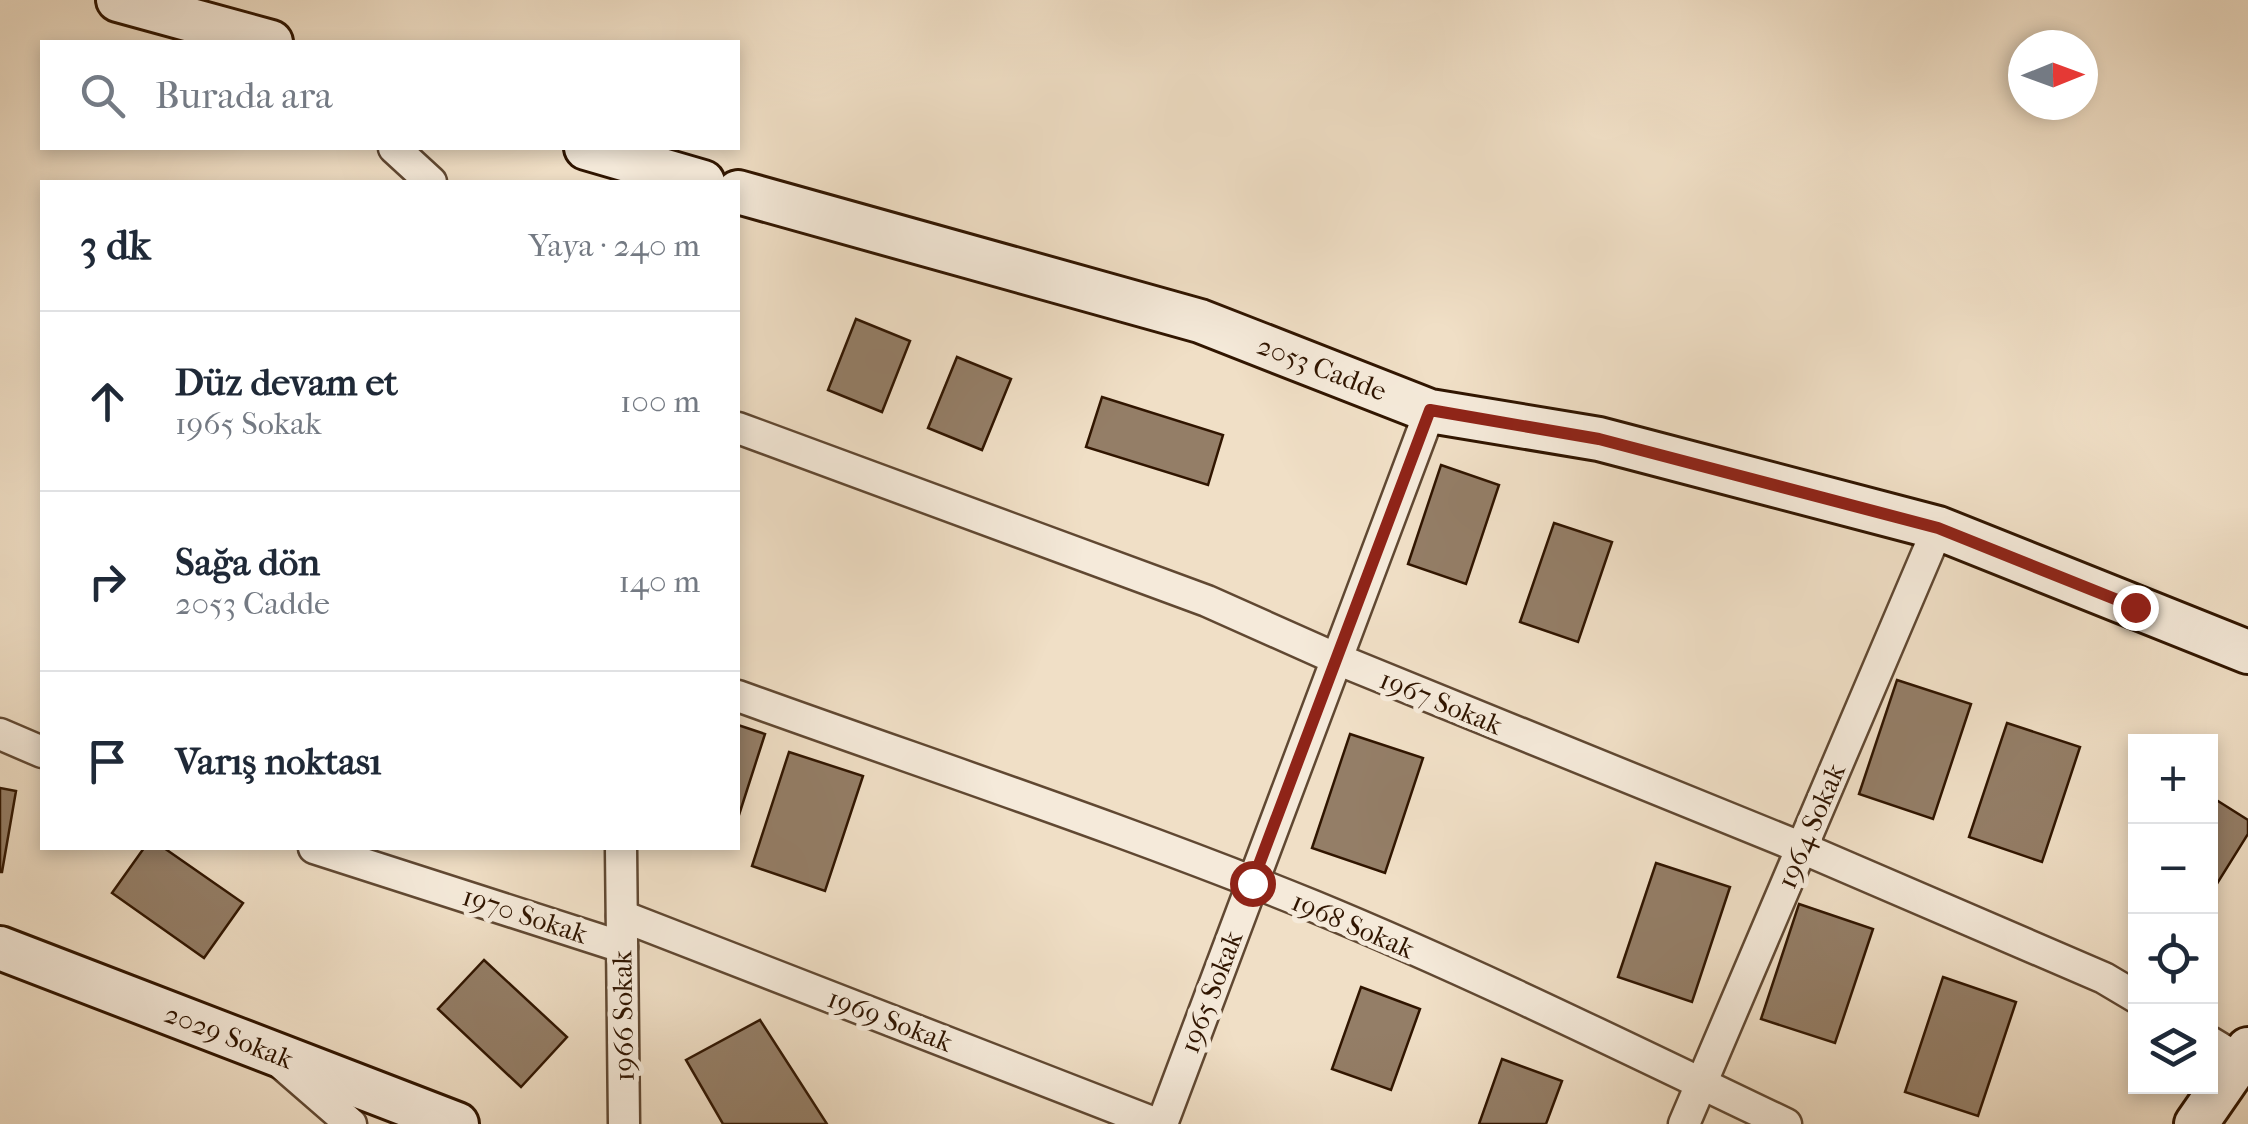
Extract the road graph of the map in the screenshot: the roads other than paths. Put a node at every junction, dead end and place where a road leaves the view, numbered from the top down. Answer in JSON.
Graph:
{"nodes":[{"id":1,"x":118,"y":0,"type":"edge"},
{"id":2,"x":260,"y":40,"type":"edge"},
{"id":3,"x":396,"y":150,"type":"edge"},
{"id":4,"x":604,"y":162,"type":"edge"},
{"id":5,"x":430,"y":180,"type":"edge"},
{"id":6,"x":693,"y":180,"type":"edge"},
{"id":7,"x":740,"y":193,"type":"edge"},
{"id":8,"x":1430,"y":410,"type":"junction"},
{"id":9,"x":740,"y":429,"type":"edge"},
{"id":10,"x":1938,"y":528,"type":"junction"},
{"id":11,"x":2248,"y":652,"type":"edge"},
{"id":12,"x":1337,"y":660,"type":"junction"},
{"id":13,"x":740,"y":697,"type":"edge"},
{"id":14,"x":0,"y":734,"type":"edge"},
{"id":15,"x":40,"y":751,"type":"edge"},
{"id":16,"x":1802,"y":848,"type":"junction"},
{"id":17,"x":321,"y":850,"type":"edge"},
{"id":18,"x":621,"y":850,"type":"edge"},
{"id":19,"x":1252,"y":883,"type":"junction"},
{"id":20,"x":622,"y":932,"type":"junction"},
{"id":21,"x":0,"y":948,"type":"edge"},
{"id":22,"x":2128,"y":992,"type":"edge"},
{"id":23,"x":265,"y":1050,"type":"junction"},
{"id":24,"x":2233,"y":1050,"type":"edge"},
{"id":25,"x":1702,"y":1084,"type":"junction"},
{"id":26,"x":350,"y":1124,"type":"edge"},
{"id":27,"x":457,"y":1124,"type":"edge"},
{"id":28,"x":624,"y":1124,"type":"edge"},
{"id":29,"x":1159,"y":1124,"type":"edge"},
{"id":30,"x":1684,"y":1124,"type":"edge"},
{"id":31,"x":1786,"y":1124,"type":"edge"},
{"id":32,"x":2196,"y":1124,"type":"edge"}],
"edges":[{"from":1,"to":2,"type":"street"},
{"from":3,"to":5,"type":"street"},
{"from":4,"to":6,"type":"street"},
{"from":7,"to":8,"type":"street","name":"2053 Cadde"},
{"from":8,"to":10,"type":"street","name":"2053 Cadde"},
{"from":8,"to":12,"type":"street","name":"1965 Sokak"},
{"from":9,"to":12,"type":"street","name":"1967 Sokak"},
{"from":10,"to":11,"type":"street","name":"2053 Cadde"},
{"from":10,"to":16,"type":"street","name":"1964 Sokak"},
{"from":12,"to":16,"type":"street","name":"1967 Sokak"},
{"from":12,"to":19,"type":"street","name":"1965 Sokak"},
{"from":13,"to":19,"type":"street","name":"1968 Sokak"},
{"from":14,"to":15,"type":"street"},
{"from":16,"to":22,"type":"street","name":"1967 Sokak"},
{"from":16,"to":25,"type":"street","name":"1964 Sokak"},
{"from":17,"to":20,"type":"street","name":"1970 Sokak"},
{"from":18,"to":20,"type":"street","name":"1966 Sokak"},
{"from":19,"to":25,"type":"street","name":"1968 Sokak"},
{"from":19,"to":29,"type":"street","name":"1965 Sokak"},
{"from":20,"to":28,"type":"street","name":"1966 Sokak"},
{"from":20,"to":29,"type":"street","name":"1969 Sokak"},
{"from":21,"to":23,"type":"street","name":"2029 Sokak"},
{"from":23,"to":26,"type":"street"},
{"from":23,"to":27,"type":"street","name":"2029 Sokak"},
{"from":24,"to":32,"type":"street"},
{"from":25,"to":30,"type":"street","name":"1964 Sokak"},
{"from":25,"to":31,"type":"street","name":"1968 Sokak"}]}
